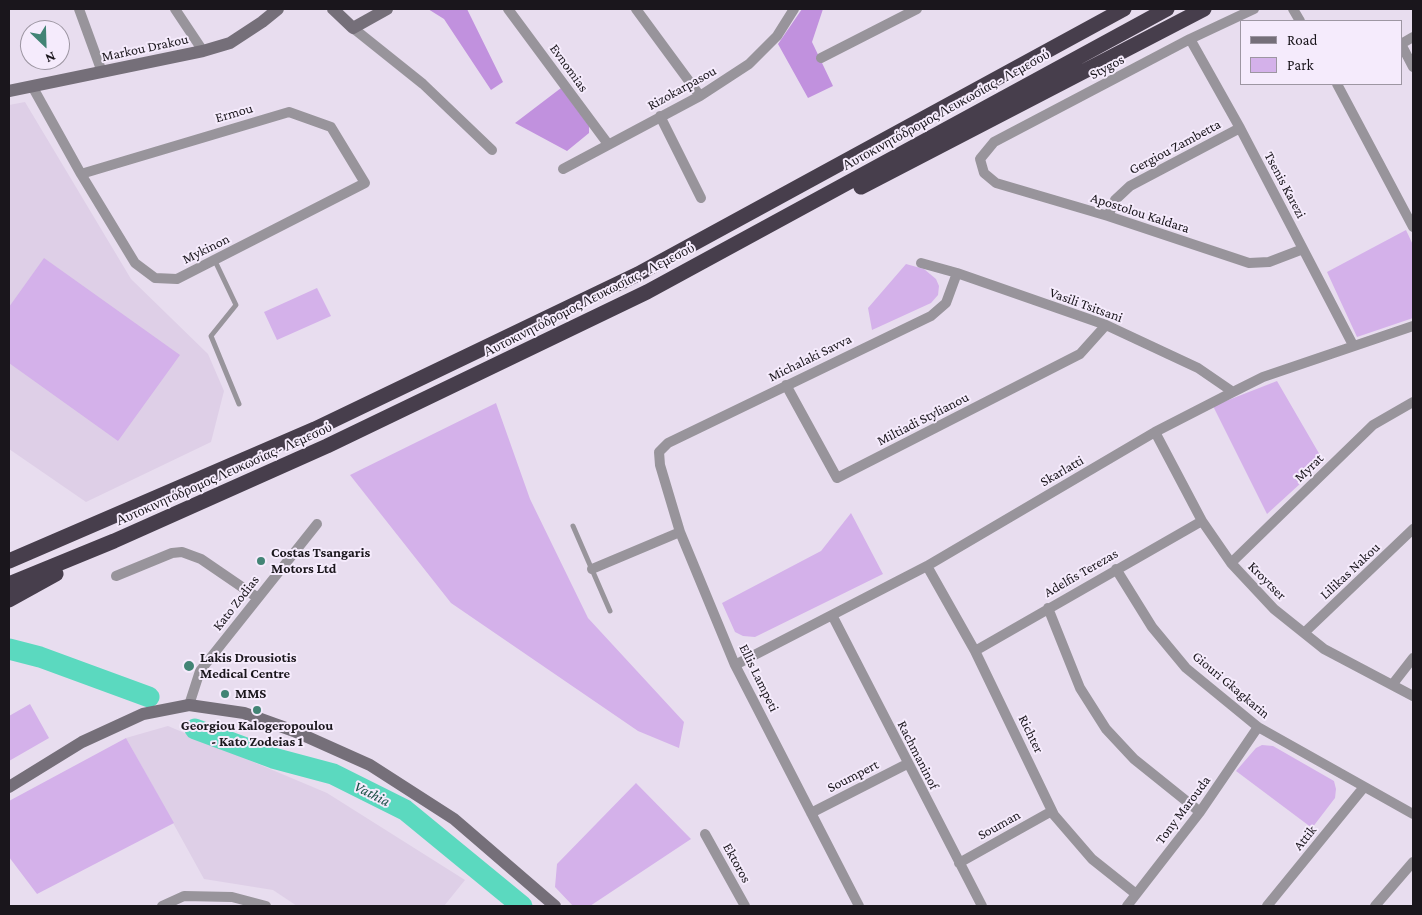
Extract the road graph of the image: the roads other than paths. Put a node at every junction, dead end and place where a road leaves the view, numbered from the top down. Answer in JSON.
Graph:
{"nodes":[{"id":1,"x":79,"y":9,"type":"edge"},
{"id":2,"x":175,"y":9,"type":"edge"},
{"id":3,"x":278,"y":9,"type":"edge"},
{"id":4,"x":333,"y":9,"type":"edge"},
{"id":5,"x":387,"y":9,"type":"edge"},
{"id":6,"x":508,"y":9,"type":"edge"},
{"id":7,"x":636,"y":9,"type":"edge"},
{"id":8,"x":794,"y":9,"type":"edge"},
{"id":9,"x":917,"y":9,"type":"edge"},
{"id":10,"x":1124,"y":9,"type":"edge"},
{"id":11,"x":1167,"y":9,"type":"edge"},
{"id":12,"x":1181,"y":9,"type":"edge"},
{"id":13,"x":1204,"y":9,"type":"edge"},
{"id":14,"x":1254,"y":9,"type":"edge"},
{"id":15,"x":1293,"y":9,"type":"edge"},
{"id":16,"x":1299,"y":20,"type":"edge"},
{"id":17,"x":353,"y":28,"type":"junction"},
{"id":18,"x":1413,"y":37,"type":"edge"},
{"id":19,"x":1190,"y":39,"type":"junction"},
{"id":20,"x":1402,"y":43,"type":"edge"},
{"id":21,"x":1402,"y":46,"type":"edge"},
{"id":22,"x":1094,"y":48,"type":"junction"},
{"id":23,"x":202,"y":51,"type":"junction"},
{"id":24,"x":821,"y":58,"type":"dead end"},
{"id":25,"x":1413,"y":67,"type":"edge"},
{"id":26,"x":102,"y":72,"type":"junction"},
{"id":27,"x":1338,"y":85,"type":"edge"},
{"id":28,"x":32,"y":86,"type":"junction"},
{"id":29,"x":9,"y":90,"type":"edge"},
{"id":30,"x":700,"y":96,"type":"junction"},
{"id":31,"x":660,"y":116,"type":"junction"},
{"id":32,"x":1240,"y":128,"type":"junction"},
{"id":33,"x":608,"y":144,"type":"junction"},
{"id":34,"x":492,"y":150,"type":"dead end"},
{"id":35,"x":980,"y":159,"type":"joint"},
{"id":36,"x":564,"y":169,"type":"dead end"},
{"id":37,"x":81,"y":174,"type":"junction"},
{"id":38,"x":365,"y":184,"type":"joint"},
{"id":39,"x":702,"y":198,"type":"dead end"},
{"id":40,"x":1108,"y":216,"type":"junction"},
{"id":41,"x":1413,"y":227,"type":"edge"},
{"id":42,"x":1303,"y":250,"type":"junction"},
{"id":43,"x":215,"y":261,"type":"junction"},
{"id":44,"x":921,"y":263,"type":"dead end"},
{"id":45,"x":957,"y":273,"type":"junction"},
{"id":46,"x":647,"y":292,"type":"junction"},
{"id":47,"x":1106,"y":325,"type":"junction"},
{"id":48,"x":1413,"y":326,"type":"edge"},
{"id":49,"x":1353,"y":345,"type":"junction"},
{"id":50,"x":786,"y":385,"type":"junction"},
{"id":51,"x":1233,"y":392,"type":"junction"},
{"id":52,"x":1413,"y":402,"type":"edge"},
{"id":53,"x":239,"y":404,"type":"dead end"},
{"id":54,"x":1155,"y":432,"type":"junction"},
{"id":55,"x":659,"y":452,"type":"joint"},
{"id":56,"x":106,"y":520,"type":"junction"},
{"id":57,"x":1202,"y":521,"type":"junction"},
{"id":58,"x":316,"y":524,"type":"dead end"},
{"id":59,"x":573,"y":526,"type":"dead end"},
{"id":60,"x":1413,"y":530,"type":"edge"},
{"id":61,"x":680,"y":532,"type":"junction"},
{"id":62,"x":114,"y":541,"type":"junction"},
{"id":63,"x":9,"y":555,"type":"edge"},
{"id":64,"x":9,"y":561,"type":"edge"},
{"id":65,"x":1230,"y":564,"type":"junction"},
{"id":66,"x":928,"y":566,"type":"junction"},
{"id":67,"x":592,"y":569,"type":"junction"},
{"id":68,"x":1116,"y":569,"type":"junction"},
{"id":69,"x":116,"y":576,"type":"dead end"},
{"id":70,"x":9,"y":584,"type":"edge"},
{"id":71,"x":258,"y":598,"type":"junction"},
{"id":72,"x":9,"y":600,"type":"edge"},
{"id":73,"x":1048,"y":608,"type":"junction"},
{"id":74,"x":610,"y":611,"type":"dead end"},
{"id":75,"x":832,"y":615,"type":"junction"},
{"id":76,"x":1305,"y":632,"type":"junction"},
{"id":77,"x":975,"y":651,"type":"junction"},
{"id":78,"x":1413,"y":658,"type":"edge"},
{"id":79,"x":735,"y":664,"type":"junction"},
{"id":80,"x":1392,"y":685,"type":"junction"},
{"id":81,"x":1413,"y":696,"type":"edge"},
{"id":82,"x":189,"y":705,"type":"junction"},
{"id":83,"x":1258,"y":728,"type":"junction"},
{"id":84,"x":907,"y":764,"type":"junction"},
{"id":85,"x":9,"y":787,"type":"edge"},
{"id":86,"x":1364,"y":787,"type":"junction"},
{"id":87,"x":1052,"y":811,"type":"junction"},
{"id":88,"x":1200,"y":812,"type":"junction"},
{"id":89,"x":811,"y":813,"type":"junction"},
{"id":90,"x":1413,"y":814,"type":"edge"},
{"id":91,"x":706,"y":834,"type":"dead end"},
{"id":92,"x":1413,"y":862,"type":"edge"},
{"id":93,"x":959,"y":863,"type":"junction"},
{"id":94,"x":1136,"y":894,"type":"junction"},
{"id":95,"x":162,"y":906,"type":"edge"},
{"id":96,"x":266,"y":906,"type":"edge"},
{"id":97,"x":555,"y":906,"type":"edge"},
{"id":98,"x":745,"y":906,"type":"edge"},
{"id":99,"x":858,"y":906,"type":"edge"},
{"id":100,"x":982,"y":906,"type":"edge"},
{"id":101,"x":1126,"y":906,"type":"edge"},
{"id":102,"x":1268,"y":906,"type":"edge"},
{"id":103,"x":1375,"y":906,"type":"edge"}],
"edges":[{"from":1,"to":26,"type":"street"},
{"from":2,"to":23,"type":"street"},
{"from":3,"to":23,"type":"street","name":"Markou Drakou"},
{"from":4,"to":17,"type":"street"},
{"from":5,"to":17,"type":"street"},
{"from":6,"to":33,"type":"street","name":"Evnomias"},
{"from":7,"to":30,"type":"street"},
{"from":8,"to":30,"type":"street","name":"Rizokarpasou"},
{"from":9,"to":24,"type":"street"},
{"from":10,"to":56,"type":"highway","name":"Αυτοκινητόδρομος Λευκωσίας - Λεμεσού"},
{"from":11,"to":22,"type":"highway","name":"Αυτοκινητόδρομος Λευκωσίας - Λεμεσού"},
{"from":12,"to":22,"type":"highway"},
{"from":13,"to":46,"type":"highway"},
{"from":14,"to":19,"type":"street","name":"Stygos"},
{"from":15,"to":16,"type":"street"},
{"from":17,"to":34,"type":"street"},
{"from":18,"to":20,"type":"street"},
{"from":19,"to":32,"type":"street","name":"Tsenis Karezi"},
{"from":19,"to":35,"type":"street","name":"Stygos"},
{"from":21,"to":25,"type":"street"},
{"from":22,"to":46,"type":"highway","name":"Αυτοκινητόδρομος Λευκωσίας - Λεμεσού"},
{"from":23,"to":26,"type":"street","name":"Markou Drakou"},
{"from":26,"to":28,"type":"street","name":"Markou Drakou"},
{"from":27,"to":41,"type":"street"},
{"from":28,"to":29,"type":"street","name":"Markou Drakou"},
{"from":28,"to":37,"type":"street","name":"Mykinon"},
{"from":30,"to":31,"type":"street","name":"Rizokarpasou"},
{"from":31,"to":33,"type":"street","name":"Rizokarpasou"},
{"from":31,"to":39,"type":"street"},
{"from":32,"to":40,"type":"street","name":"Gergiou Zambetta"},
{"from":32,"to":42,"type":"street","name":"Tsenis Karezi"},
{"from":33,"to":36,"type":"street","name":"Rizokarpasou"},
{"from":35,"to":40,"type":"street","name":"Apostolou Kaldara"},
{"from":37,"to":38,"type":"street","name":"Ermou"},
{"from":37,"to":43,"type":"street","name":"Mykinon"},
{"from":38,"to":43,"type":"street","name":"Mykinon"},
{"from":40,"to":42,"type":"street","name":"Apostolou Kaldara"},
{"from":42,"to":49,"type":"street","name":"Tsenis Karezi"},
{"from":43,"to":53,"type":"lane"},
{"from":44,"to":45,"type":"street","name":"Vasili Tsitsani"},
{"from":45,"to":47,"type":"street","name":"Vasili Tsitsani"},
{"from":45,"to":50,"type":"street","name":"Michalaki Savva"},
{"from":46,"to":62,"type":"highway","name":"Αυτοκινητόδρομος Λευκωσίας - Λεμεσού"},
{"from":47,"to":50,"type":"street","name":"Miltiadi Stylianou"},
{"from":47,"to":51,"type":"street","name":"Vasili Tsitsani"},
{"from":48,"to":49,"type":"street","name":"Skarlatti"},
{"from":49,"to":51,"type":"street","name":"Skarlatti"},
{"from":50,"to":55,"type":"street","name":"Michalaki Savva"},
{"from":51,"to":54,"type":"street","name":"Skarlatti"},
{"from":52,"to":65,"type":"street","name":"Myrat"},
{"from":54,"to":57,"type":"street","name":"Kroytser"},
{"from":54,"to":66,"type":"street","name":"Skarlatti"},
{"from":55,"to":61,"type":"street","name":"Ellis Lampeti"},
{"from":56,"to":63,"type":"highway"},
{"from":56,"to":64,"type":"highway","name":"Αυτοκινητόδρομος Λευκωσίας - Λεμεσού"},
{"from":57,"to":65,"type":"street","name":"Kroytser"},
{"from":57,"to":68,"type":"street","name":"Adelfis Terezas"},
{"from":58,"to":71,"type":"street","name":"Kato Zodias"},
{"from":59,"to":67,"type":"lane"},
{"from":60,"to":76,"type":"street","name":"Lilikas Nakou"},
{"from":61,"to":67,"type":"street"},
{"from":61,"to":79,"type":"street","name":"Ellis Lampeti"},
{"from":62,"to":70,"type":"highway","name":"Αυτοκινητόδρομος Λευκωσίας - Λεμεσού"},
{"from":62,"to":72,"type":"highway"},
{"from":65,"to":76,"type":"street","name":"Kroytser"},
{"from":66,"to":75,"type":"street","name":"Skarlatti"},
{"from":66,"to":77,"type":"street","name":"Richter"},
{"from":67,"to":74,"type":"lane"},
{"from":68,"to":73,"type":"street","name":"Adelfis Terezas"},
{"from":68,"to":83,"type":"street","name":"Giouri Gkagkarin"},
{"from":69,"to":71,"type":"street"},
{"from":71,"to":82,"type":"street","name":"Kato Zodias"},
{"from":73,"to":77,"type":"street","name":"Adelfis Terezas"},
{"from":73,"to":88,"type":"street"},
{"from":75,"to":79,"type":"street","name":"Skarlatti"},
{"from":75,"to":84,"type":"street","name":"Rachmaninof"},
{"from":76,"to":80,"type":"street","name":"Kroytser"},
{"from":77,"to":87,"type":"street","name":"Richter"},
{"from":78,"to":80,"type":"street"},
{"from":79,"to":89,"type":"street","name":"Ellis Lampeti"},
{"from":80,"to":81,"type":"street","name":"Kroytser"},
{"from":82,"to":85,"type":"street"},
{"from":82,"to":97,"type":"street"},
{"from":83,"to":86,"type":"street","name":"Giouri Gkagkarin"},
{"from":83,"to":88,"type":"street","name":"Tony Marouda"},
{"from":84,"to":89,"type":"street","name":"Soumpert"},
{"from":84,"to":93,"type":"street","name":"Rachmaninof"},
{"from":86,"to":90,"type":"street","name":"Giouri Gkagkarin"},
{"from":86,"to":102,"type":"street","name":"Attik"},
{"from":87,"to":93,"type":"street","name":"Souman"},
{"from":87,"to":94,"type":"street","name":"Richter"},
{"from":88,"to":94,"type":"street","name":"Tony Marouda"},
{"from":89,"to":99,"type":"street","name":"Ellis Lampeti"},
{"from":91,"to":98,"type":"street","name":"Ektoros"},
{"from":92,"to":103,"type":"street"},
{"from":93,"to":100,"type":"street","name":"Rachmaninof"},
{"from":94,"to":101,"type":"street","name":"Tony Marouda"},
{"from":95,"to":96,"type":"street"}]}
